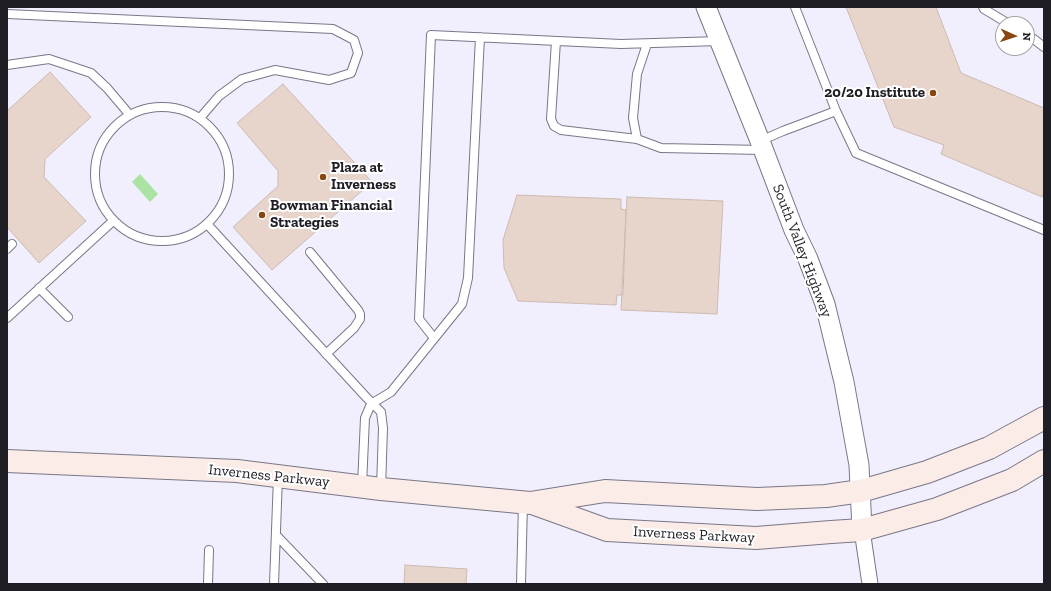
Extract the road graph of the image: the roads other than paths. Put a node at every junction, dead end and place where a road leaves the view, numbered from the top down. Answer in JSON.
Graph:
{"nodes":[{"id":1,"x":706,"y":7,"type":"edge"},
{"id":2,"x":795,"y":7,"type":"edge"},
{"id":3,"x":983,"y":7,"type":"edge"},
{"id":4,"x":7,"y":14,"type":"edge"},
{"id":5,"x":996,"y":16,"type":"edge"},
{"id":6,"x":480,"y":38,"type":"junction"},
{"id":7,"x":1035,"y":40,"type":"edge"},
{"id":8,"x":556,"y":41,"type":"junction"},
{"id":9,"x":720,"y":41,"type":"junction"},
{"id":10,"x":647,"y":44,"type":"junction"},
{"id":11,"x":1044,"y":47,"type":"edge"},
{"id":12,"x":7,"y":65,"type":"edge"},
{"id":13,"x":836,"y":111,"type":"junction"},
{"id":14,"x":129,"y":114,"type":"junction"},
{"id":15,"x":200,"y":118,"type":"junction"},
{"id":16,"x":637,"y":139,"type":"junction"},
{"id":17,"x":762,"y":146,"type":"junction"},
{"id":18,"x":113,"y":221,"type":"junction"},
{"id":19,"x":207,"y":224,"type":"junction"},
{"id":20,"x":1044,"y":230,"type":"edge"},
{"id":21,"x":310,"y":252,"type":"dead end"},
{"id":22,"x":39,"y":288,"type":"junction"},
{"id":23,"x":68,"y":317,"type":"dead end"},
{"id":24,"x":7,"y":318,"type":"edge"},
{"id":25,"x":434,"y":338,"type":"junction"},
{"id":26,"x":326,"y":354,"type":"junction"},
{"id":27,"x":372,"y":403,"type":"junction"},
{"id":28,"x":1044,"y":418,"type":"edge"},
{"id":29,"x":7,"y":461,"type":"edge"},
{"id":30,"x":1044,"y":461,"type":"edge"},
{"id":31,"x":278,"y":476,"type":"junction"},
{"id":32,"x":371,"y":487,"type":"junction"},
{"id":33,"x":861,"y":491,"type":"junction"},
{"id":34,"x":527,"y":502,"type":"junction"},
{"id":35,"x":862,"y":530,"type":"junction"},
{"id":36,"x":276,"y":535,"type":"junction"},
{"id":37,"x":209,"y":550,"type":"dead end"},
{"id":38,"x":208,"y":584,"type":"edge"},
{"id":39,"x":274,"y":584,"type":"edge"},
{"id":40,"x":322,"y":584,"type":"edge"},
{"id":41,"x":521,"y":584,"type":"edge"},
{"id":42,"x":870,"y":584,"type":"edge"}],
"edges":[{"from":1,"to":9,"type":"street","name":"South Valley Highway"},
{"from":2,"to":13,"type":"lane"},
{"from":3,"to":5,"type":"lane"},
{"from":4,"to":15,"type":"lane"},
{"from":6,"to":8,"type":"lane"},
{"from":6,"to":25,"type":"lane"},
{"from":6,"to":25,"type":"lane"},
{"from":7,"to":11,"type":"lane"},
{"from":8,"to":10,"type":"lane"},
{"from":8,"to":16,"type":"lane"},
{"from":9,"to":10,"type":"lane"},
{"from":9,"to":17,"type":"street","name":"South Valley Highway"},
{"from":10,"to":16,"type":"lane"},
{"from":12,"to":14,"type":"lane"},
{"from":13,"to":17,"type":"lane"},
{"from":13,"to":20,"type":"lane"},
{"from":14,"to":15,"type":"lane"},
{"from":14,"to":18,"type":"lane"},
{"from":15,"to":19,"type":"lane"},
{"from":16,"to":17,"type":"lane"},
{"from":17,"to":33,"type":"street","name":"South Valley Highway"},
{"from":18,"to":19,"type":"lane"},
{"from":18,"to":22,"type":"lane"},
{"from":19,"to":26,"type":"lane"},
{"from":21,"to":26,"type":"lane"},
{"from":22,"to":23,"type":"lane"},
{"from":22,"to":24,"type":"lane"},
{"from":25,"to":27,"type":"lane"},
{"from":26,"to":27,"type":"lane"},
{"from":27,"to":32,"type":"lane"},
{"from":27,"to":32,"type":"lane"},
{"from":28,"to":33,"type":"main road","name":"Inverness Parkway"},
{"from":29,"to":31,"type":"main road","name":"Inverness Parkway"},
{"from":30,"to":35,"type":"main road","name":"Inverness Parkway"},
{"from":31,"to":32,"type":"main road","name":"Inverness Parkway"},
{"from":31,"to":36,"type":"lane"},
{"from":32,"to":34,"type":"main road","name":"Inverness Parkway"},
{"from":33,"to":34,"type":"main road","name":"Inverness Parkway"},
{"from":33,"to":35,"type":"street","name":"South Valley Highway"},
{"from":34,"to":35,"type":"main road","name":"Inverness Parkway"},
{"from":34,"to":41,"type":"lane"},
{"from":35,"to":42,"type":"street"},
{"from":36,"to":39,"type":"lane"},
{"from":36,"to":40,"type":"lane"},
{"from":37,"to":38,"type":"lane"}]}
